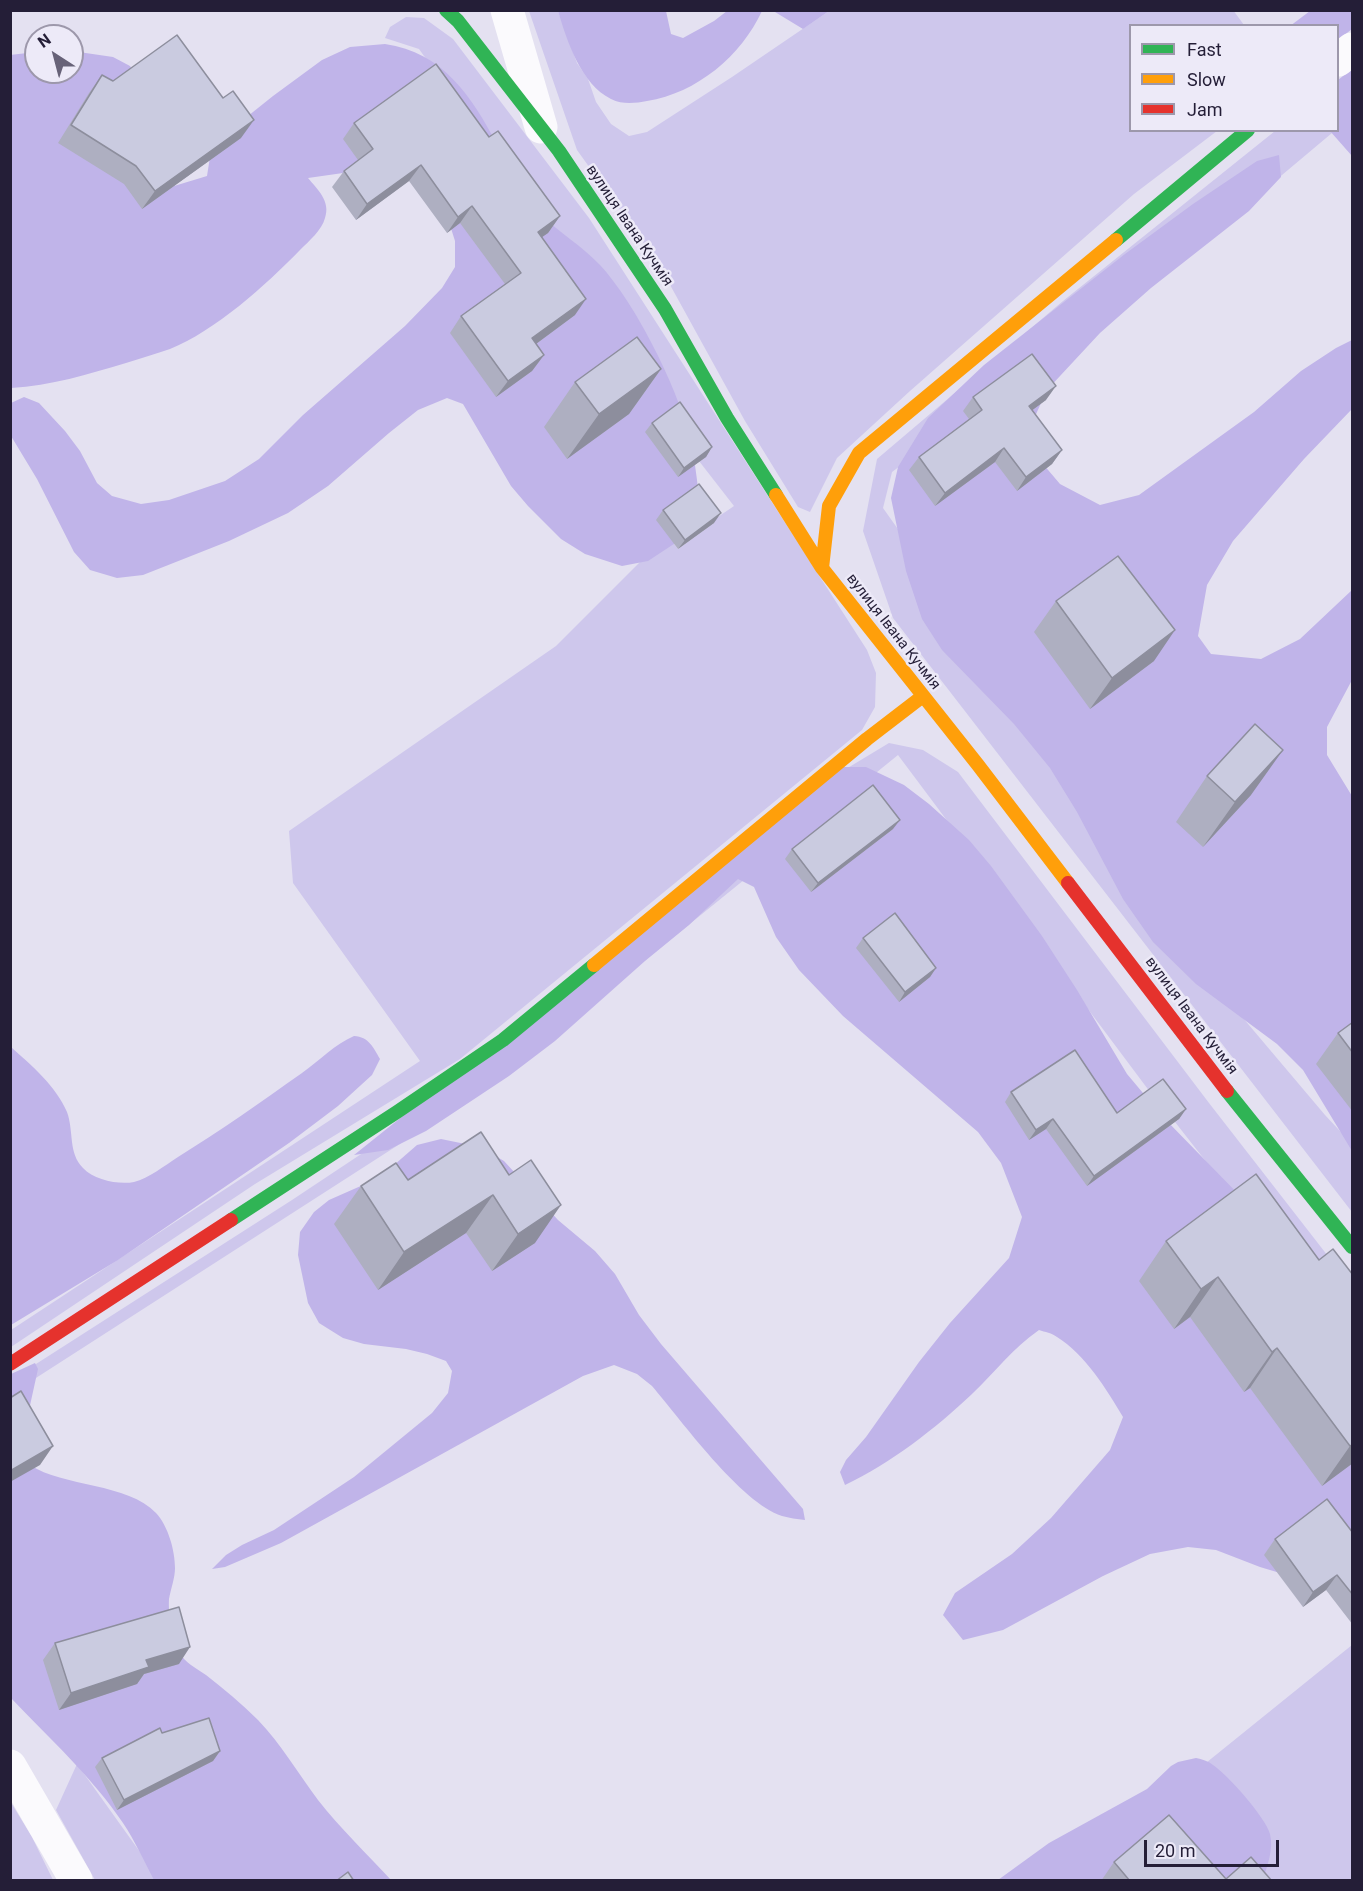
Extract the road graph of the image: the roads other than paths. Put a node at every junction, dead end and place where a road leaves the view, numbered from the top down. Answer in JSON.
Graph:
{"nodes":[{"id":1,"x":446,"y":10,"type":"edge"},
{"id":2,"x":507,"y":10,"type":"edge"},
{"id":3,"x":1353,"y":49,"type":"edge"},
{"id":4,"x":1339,"y":59,"type":"edge"},
{"id":5,"x":541,"y":127,"type":"junction"},
{"id":6,"x":1246,"y":132,"type":"edge"},
{"id":7,"x":822,"y":568,"type":"junction"},
{"id":8,"x":923,"y":696,"type":"junction"},
{"id":9,"x":1353,"y":1247,"type":"edge"},
{"id":10,"x":10,"y":1364,"type":"edge"},
{"id":11,"x":10,"y":1766,"type":"edge"},
{"id":12,"x":75,"y":1881,"type":"edge"}],
"edges":[{"from":1,"to":5,"type":"street","name":"вулиця Івана Кучмія"},
{"from":2,"to":5,"type":"street"},
{"from":3,"to":4,"type":"street"},
{"from":5,"to":7,"type":"street","name":"вулиця Івана Кучмія"},
{"from":6,"to":7,"type":"street"},
{"from":7,"to":8,"type":"street","name":"вулиця Івана Кучмія"},
{"from":8,"to":9,"type":"street","name":"вулиця Івана Кучмія"},
{"from":8,"to":10,"type":"street"},
{"from":11,"to":12,"type":"street"}]}
